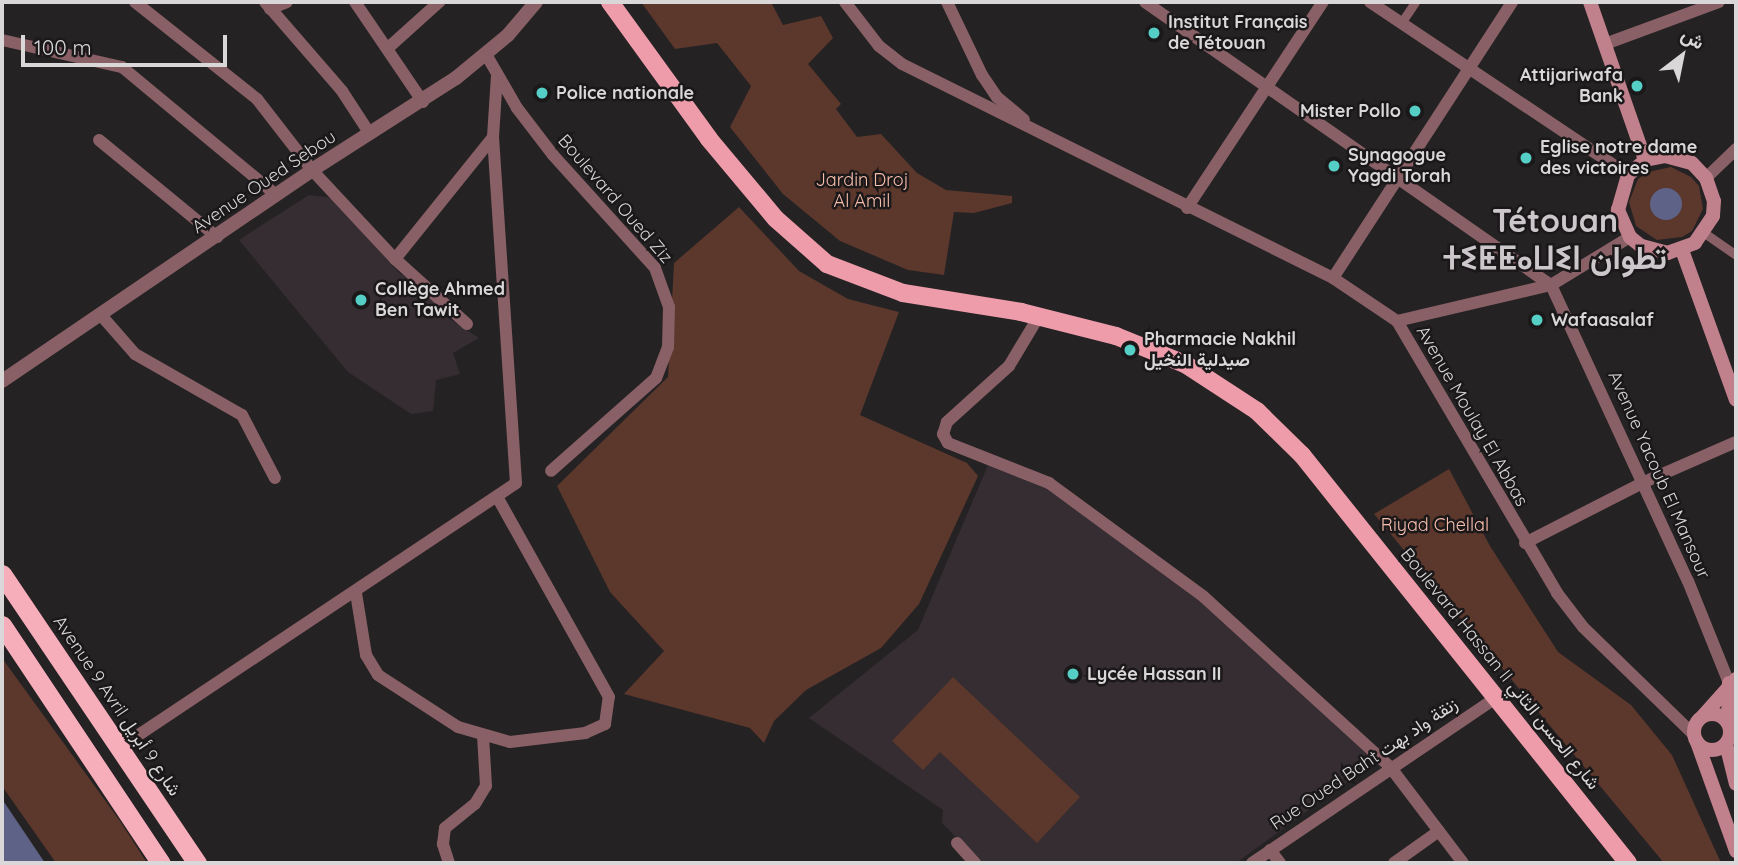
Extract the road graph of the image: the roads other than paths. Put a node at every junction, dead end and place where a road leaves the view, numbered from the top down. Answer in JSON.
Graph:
{"nodes":[{"id":1,"x":135,"y":2,"type":"edge"},
{"id":2,"x":287,"y":2,"type":"edge"},
{"id":3,"x":355,"y":2,"type":"edge"},
{"id":4,"x":439,"y":2,"type":"edge"},
{"id":5,"x":536,"y":2,"type":"edge"},
{"id":6,"x":610,"y":2,"type":"edge"},
{"id":7,"x":845,"y":2,"type":"edge"},
{"id":8,"x":947,"y":2,"type":"edge"},
{"id":9,"x":1323,"y":2,"type":"edge"},
{"id":10,"x":1370,"y":2,"type":"edge"},
{"id":11,"x":1415,"y":2,"type":"edge"},
{"id":12,"x":1512,"y":2,"type":"edge"},
{"id":13,"x":1590,"y":2,"type":"edge"},
{"id":14,"x":1719,"y":2,"type":"edge"},
{"id":15,"x":1154,"y":4,"type":"edge"},
{"id":16,"x":268,"y":5,"type":"edge"},
{"id":17,"x":1401,"y":23,"type":"junction"},
{"id":18,"x":2,"y":40,"type":"edge"},
{"id":19,"x":1605,"y":44,"type":"junction"},
{"id":20,"x":388,"y":48,"type":"junction"},
{"id":21,"x":487,"y":55,"type":"junction"},
{"id":22,"x":1469,"y":68,"type":"junction"},
{"id":23,"x":497,"y":75,"type":"junction"},
{"id":24,"x":1268,"y":86,"type":"junction"},
{"id":25,"x":423,"y":102,"type":"junction"},
{"id":26,"x":370,"y":134,"type":"junction"},
{"id":27,"x":1044,"y":134,"type":"junction"},
{"id":28,"x":493,"y":137,"type":"junction"},
{"id":29,"x":99,"y":140,"type":"dead end"},
{"id":30,"x":1736,"y":149,"type":"edge"},
{"id":31,"x":1645,"y":160,"type":"junction"},
{"id":32,"x":312,"y":170,"type":"junction"},
{"id":33,"x":1399,"y":175,"type":"junction"},
{"id":34,"x":1628,"y":175,"type":"junction"},
{"id":35,"x":1706,"y":178,"type":"junction"},
{"id":36,"x":275,"y":194,"type":"junction"},
{"id":37,"x":1187,"y":208,"type":"junction"},
{"id":38,"x":1700,"y":230,"type":"junction"},
{"id":39,"x":217,"y":237,"type":"junction"},
{"id":40,"x":1630,"y":237,"type":"junction"},
{"id":41,"x":1682,"y":250,"type":"junction"},
{"id":42,"x":1736,"y":255,"type":"edge"},
{"id":43,"x":395,"y":259,"type":"junction"},
{"id":44,"x":1333,"y":278,"type":"junction"},
{"id":45,"x":1551,"y":285,"type":"junction"},
{"id":46,"x":100,"y":314,"type":"junction"},
{"id":47,"x":1039,"y":316,"type":"junction"},
{"id":48,"x":1397,"y":321,"type":"junction"},
{"id":49,"x":467,"y":324,"type":"dead end"},
{"id":50,"x":2,"y":380,"type":"edge"},
{"id":51,"x":1736,"y":400,"type":"edge"},
{"id":52,"x":1736,"y":442,"type":"edge"},
{"id":53,"x":551,"y":471,"type":"dead end"},
{"id":54,"x":275,"y":478,"type":"dead end"},
{"id":55,"x":1642,"y":483,"type":"junction"},
{"id":56,"x":497,"y":497,"type":"junction"},
{"id":57,"x":1525,"y":543,"type":"junction"},
{"id":58,"x":2,"y":574,"type":"edge"},
{"id":59,"x":356,"y":593,"type":"junction"},
{"id":60,"x":2,"y":625,"type":"edge"},
{"id":61,"x":1732,"y":681,"type":"edge"},
{"id":62,"x":1497,"y":697,"type":"junction"},
{"id":63,"x":1703,"y":716,"type":"junction"},
{"id":64,"x":1732,"y":723,"type":"edge"},
{"id":65,"x":483,"y":736,"type":"junction"},
{"id":66,"x":1695,"y":739,"type":"junction"},
{"id":67,"x":1726,"y":744,"type":"junction"},
{"id":68,"x":119,"y":748,"type":"junction"},
{"id":69,"x":1391,"y":768,"type":"junction"},
{"id":70,"x":1736,"y":784,"type":"edge"},
{"id":71,"x":1438,"y":831,"type":"junction"},
{"id":72,"x":957,"y":843,"type":"dead end"},
{"id":73,"x":1270,"y":850,"type":"junction"},
{"id":74,"x":1736,"y":851,"type":"edge"},
{"id":75,"x":1620,"y":860,"type":"edge"},
{"id":76,"x":161,"y":863,"type":"edge"},
{"id":77,"x":197,"y":863,"type":"edge"},
{"id":78,"x":449,"y":863,"type":"edge"},
{"id":79,"x":975,"y":863,"type":"edge"},
{"id":80,"x":1252,"y":863,"type":"edge"},
{"id":81,"x":1280,"y":863,"type":"edge"},
{"id":82,"x":1394,"y":863,"type":"edge"},
{"id":83,"x":1463,"y":863,"type":"edge"}],
"edges":[{"from":1,"to":32,"type":"street"},
{"from":2,"to":16,"type":"street"},
{"from":3,"to":20,"type":"street"},
{"from":4,"to":20,"type":"street"},
{"from":5,"to":21,"type":"street","name":"Avenue Oued Sebou"},
{"from":6,"to":47,"type":"main road","name":"Boulevard Hassan II شارع الحسن الثاني"},
{"from":7,"to":27,"type":"street"},
{"from":8,"to":27,"type":"street"},
{"from":9,"to":24,"type":"street"},
{"from":10,"to":17,"type":"street"},
{"from":11,"to":17,"type":"street"},
{"from":12,"to":22,"type":"street"},
{"from":13,"to":19,"type":"main road"},
{"from":14,"to":19,"type":"street"},
{"from":15,"to":24,"type":"street"},
{"from":16,"to":26,"type":"street"},
{"from":17,"to":22,"type":"street"},
{"from":18,"to":36,"type":"street"},
{"from":19,"to":31,"type":"main road"},
{"from":20,"to":25,"type":"street"},
{"from":21,"to":23,"type":"street","name":"Boulevard Oued Ziz"},
{"from":21,"to":25,"type":"street","name":"Avenue Oued Sebou"},
{"from":22,"to":33,"type":"street"},
{"from":22,"to":34,"type":"street"},
{"from":23,"to":28,"type":"street"},
{"from":23,"to":53,"type":"street","name":"Boulevard Oued Ziz"},
{"from":24,"to":33,"type":"street"},
{"from":24,"to":37,"type":"street"},
{"from":25,"to":26,"type":"street","name":"Avenue Oued Sebou"},
{"from":26,"to":32,"type":"street","name":"Avenue Oued Sebou"},
{"from":27,"to":37,"type":"street","name":"Avenue Moulay El Abbas"},
{"from":28,"to":43,"type":"street"},
{"from":28,"to":56,"type":"street"},
{"from":29,"to":39,"type":"street"},
{"from":30,"to":35,"type":"street"},
{"from":31,"to":34,"type":"main road"},
{"from":31,"to":35,"type":"main road"},
{"from":32,"to":36,"type":"street","name":"Avenue Oued Sebou"},
{"from":32,"to":43,"type":"street"},
{"from":33,"to":44,"type":"street"},
{"from":33,"to":45,"type":"street"},
{"from":34,"to":40,"type":"main road"},
{"from":35,"to":38,"type":"main road"},
{"from":36,"to":39,"type":"street","name":"Avenue Oued Sebou"},
{"from":37,"to":44,"type":"street","name":"Avenue Moulay El Abbas"},
{"from":38,"to":41,"type":"main road"},
{"from":38,"to":42,"type":"street"},
{"from":39,"to":46,"type":"street","name":"Avenue Oued Sebou"},
{"from":40,"to":41,"type":"main road"},
{"from":40,"to":45,"type":"street"},
{"from":41,"to":51,"type":"main road"},
{"from":43,"to":49,"type":"street"},
{"from":44,"to":48,"type":"street","name":"Avenue Moulay El Abbas"},
{"from":45,"to":48,"type":"street"},
{"from":45,"to":55,"type":"street","name":"Avenue Yacoub El Mansour"},
{"from":46,"to":50,"type":"street","name":"Avenue Oued Sebou"},
{"from":46,"to":54,"type":"street"},
{"from":47,"to":62,"type":"main road","name":"Boulevard Hassan II شارع الحسن الثاني"},
{"from":47,"to":69,"type":"street"},
{"from":48,"to":57,"type":"street","name":"Avenue Moulay El Abbas"},
{"from":52,"to":55,"type":"street"},
{"from":55,"to":57,"type":"street"},
{"from":55,"to":61,"type":"street","name":"Avenue Yacoub El Mansour"},
{"from":56,"to":59,"type":"street"},
{"from":56,"to":65,"type":"street"},
{"from":57,"to":66,"type":"street","name":"Avenue Moulay El Abbas"},
{"from":58,"to":68,"type":"highway","name":"Avenue 9 Avril شارع 9 أبريل"},
{"from":59,"to":65,"type":"street"},
{"from":59,"to":68,"type":"street"},
{"from":60,"to":76,"type":"highway"},
{"from":61,"to":63,"type":"main road"},
{"from":61,"to":64,"type":"main road"},
{"from":62,"to":69,"type":"street","name":"Rue Oued Baht زنقة واد بهت"},
{"from":62,"to":75,"type":"main road","name":"Boulevard Hassan II شارع الحسن الثاني"},
{"from":63,"to":64,"type":"main road"},
{"from":63,"to":66,"type":"main road"},
{"from":64,"to":67,"type":"main road"},
{"from":65,"to":78,"type":"street"},
{"from":66,"to":67,"type":"main road"},
{"from":66,"to":74,"type":"main road"},
{"from":67,"to":70,"type":"main road"},
{"from":68,"to":77,"type":"highway","name":"Avenue 9 Avril شارع 9 أبريل"},
{"from":69,"to":71,"type":"street"},
{"from":69,"to":73,"type":"street","name":"Rue Oued Baht زنقة واد بهت"},
{"from":71,"to":82,"type":"street"},
{"from":71,"to":83,"type":"street"},
{"from":72,"to":79,"type":"street"},
{"from":73,"to":80,"type":"street","name":"Rue Oued Baht زنقة واد بهت"},
{"from":73,"to":81,"type":"street"}]}
